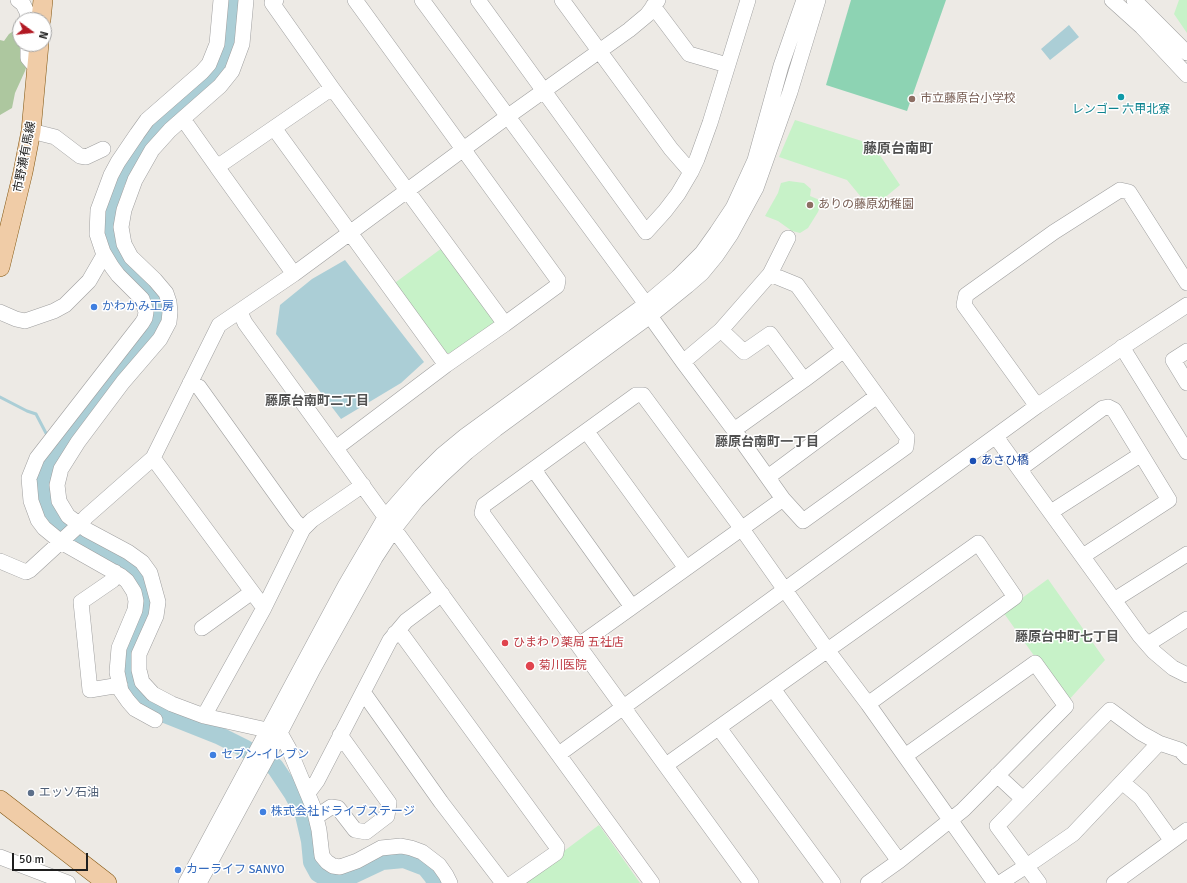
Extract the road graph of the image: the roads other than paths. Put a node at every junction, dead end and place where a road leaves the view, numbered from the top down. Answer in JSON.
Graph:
{"nodes":[{"id":1,"x":18,"y":0,"type":"edge"},
{"id":2,"x":43,"y":0,"type":"edge"},
{"id":3,"x":221,"y":0,"type":"edge"},
{"id":4,"x":246,"y":0,"type":"edge"},
{"id":5,"x":276,"y":0,"type":"edge"},
{"id":6,"x":355,"y":0,"type":"edge"},
{"id":7,"x":422,"y":0,"type":"edge"},
{"id":8,"x":478,"y":0,"type":"edge"},
{"id":9,"x":562,"y":0,"type":"edge"},
{"id":10,"x":748,"y":0,"type":"edge"},
{"id":11,"x":804,"y":0,"type":"edge"},
{"id":12,"x":818,"y":0,"type":"edge"},
{"id":13,"x":1112,"y":0,"type":"edge"},
{"id":14,"x":1134,"y":0,"type":"edge"},
{"id":15,"x":656,"y":3,"type":"edge"},
{"id":16,"x":27,"y":12,"type":"edge"},
{"id":17,"x":42,"y":12,"type":"edge"},
{"id":18,"x":599,"y":50,"type":"junction"},
{"id":19,"x":28,"y":52,"type":"edge"},
{"id":20,"x":39,"y":52,"type":"edge"},
{"id":21,"x":1187,"y":53,"type":"edge"},
{"id":22,"x":38,"y":63,"type":"junction"},
{"id":23,"x":727,"y":65,"type":"junction"},
{"id":24,"x":1187,"y":76,"type":"edge"},
{"id":25,"x":332,"y":88,"type":"junction"},
{"id":26,"x":544,"y":92,"type":"junction"},
{"id":27,"x":507,"y":117,"type":"junction"},
{"id":28,"x":182,"y":120,"type":"junction"},
{"id":29,"x":274,"y":128,"type":"junction"},
{"id":30,"x":31,"y":131,"type":"junction"},
{"id":31,"x":103,"y":149,"type":"dead end"},
{"id":32,"x":464,"y":149,"type":"junction"},
{"id":33,"x":119,"y":162,"type":"junction"},
{"id":34,"x":217,"y":167,"type":"junction"},
{"id":35,"x":137,"y":171,"type":"junction"},
{"id":36,"x":691,"y":172,"type":"junction"},
{"id":37,"x":407,"y":191,"type":"junction"},
{"id":38,"x":350,"y":233,"type":"junction"},
{"id":39,"x":788,"y":238,"type":"dead end"},
{"id":40,"x":104,"y":255,"type":"junction"},
{"id":41,"x":0,"y":267,"type":"edge"},
{"id":42,"x":294,"y":274,"type":"junction"},
{"id":43,"x":770,"y":274,"type":"junction"},
{"id":44,"x":1187,"y":283,"type":"edge"},
{"id":45,"x":1187,"y":305,"type":"edge"},
{"id":46,"x":648,"y":310,"type":"junction"},
{"id":47,"x":0,"y":312,"type":"edge"},
{"id":48,"x":240,"y":312,"type":"junction"},
{"id":49,"x":504,"y":324,"type":"junction"},
{"id":50,"x":721,"y":330,"type":"junction"},
{"id":51,"x":1122,"y":347,"type":"junction"},
{"id":52,"x":844,"y":350,"type":"junction"},
{"id":53,"x":1187,"y":351,"type":"edge"},
{"id":54,"x":683,"y":362,"type":"junction"},
{"id":55,"x":446,"y":365,"type":"junction"},
{"id":56,"x":804,"y":380,"type":"junction"},
{"id":57,"x":190,"y":383,"type":"junction"},
{"id":58,"x":1187,"y":383,"type":"edge"},
{"id":59,"x":877,"y":396,"type":"junction"},
{"id":60,"x":1037,"y":406,"type":"junction"},
{"id":61,"x":734,"y":430,"type":"junction"},
{"id":62,"x":587,"y":432,"type":"junction"},
{"id":63,"x":996,"y":437,"type":"junction"},
{"id":64,"x":336,"y":448,"type":"junction"},
{"id":65,"x":1187,"y":452,"type":"edge"},
{"id":66,"x":1140,"y":455,"type":"junction"},
{"id":67,"x":153,"y":458,"type":"junction"},
{"id":68,"x":1020,"y":469,"type":"junction"},
{"id":69,"x":534,"y":470,"type":"junction"},
{"id":70,"x":768,"y":477,"type":"junction"},
{"id":71,"x":363,"y":485,"type":"junction"},
{"id":72,"x":783,"y":499,"type":"junction"},
{"id":73,"x":1051,"y":512,"type":"junction"},
{"id":74,"x":386,"y":516,"type":"junction"},
{"id":75,"x":77,"y":527,"type":"junction"},
{"id":76,"x":303,"y":529,"type":"junction"},
{"id":77,"x":742,"y":529,"type":"junction"},
{"id":78,"x":394,"y":530,"type":"junction"},
{"id":79,"x":63,"y":540,"type":"junction"},
{"id":80,"x":1187,"y":554,"type":"edge"},
{"id":81,"x":1083,"y":556,"type":"junction"},
{"id":82,"x":0,"y":562,"type":"edge"},
{"id":83,"x":686,"y":568,"type":"junction"},
{"id":84,"x":115,"y":572,"type":"junction"},
{"id":85,"x":785,"y":590,"type":"junction"},
{"id":86,"x":252,"y":592,"type":"junction"},
{"id":87,"x":442,"y":594,"type":"junction"},
{"id":88,"x":1114,"y":600,"type":"junction"},
{"id":89,"x":632,"y":607,"type":"junction"},
{"id":90,"x":264,"y":608,"type":"junction"},
{"id":91,"x":1187,"y":619,"type":"edge"},
{"id":92,"x":202,"y":628,"type":"dead end"},
{"id":93,"x":395,"y":633,"type":"junction"},
{"id":94,"x":1148,"y":644,"type":"junction"},
{"id":95,"x":579,"y":646,"type":"junction"},
{"id":96,"x":828,"y":650,"type":"junction"},
{"id":97,"x":1187,"y":675,"type":"edge"},
{"id":98,"x":120,"y":686,"type":"junction"},
{"id":99,"x":773,"y":689,"type":"junction"},
{"id":100,"x":363,"y":692,"type":"junction"},
{"id":101,"x":868,"y":704,"type":"junction"},
{"id":102,"x":624,"y":707,"type":"junction"},
{"id":103,"x":204,"y":716,"type":"junction"},
{"id":104,"x":155,"y":720,"type":"dead end"},
{"id":105,"x":719,"y":728,"type":"junction"},
{"id":106,"x":340,"y":735,"type":"junction"},
{"id":107,"x":269,"y":739,"type":"junction"},
{"id":108,"x":1158,"y":743,"type":"junction"},
{"id":109,"x":559,"y":754,"type":"junction"},
{"id":110,"x":905,"y":756,"type":"junction"},
{"id":111,"x":1187,"y":757,"type":"edge"},
{"id":112,"x":255,"y":765,"type":"junction"},
{"id":113,"x":666,"y":765,"type":"junction"},
{"id":114,"x":997,"y":775,"type":"junction"},
{"id":115,"x":1122,"y":782,"type":"junction"},
{"id":116,"x":308,"y":794,"type":"junction"},
{"id":117,"x":1023,"y":799,"type":"junction"},
{"id":118,"x":0,"y":800,"type":"edge"},
{"id":119,"x":316,"y":817,"type":"junction"},
{"id":120,"x":950,"y":821,"type":"junction"},
{"id":121,"x":1187,"y":830,"type":"edge"},
{"id":122,"x":1172,"y":841,"type":"junction"},
{"id":123,"x":0,"y":857,"type":"edge"},
{"id":124,"x":899,"y":861,"type":"junction"},
{"id":125,"x":1027,"y":866,"type":"junction"},
{"id":126,"x":68,"y":883,"type":"edge"},
{"id":127,"x":107,"y":883,"type":"edge"},
{"id":128,"x":186,"y":883,"type":"edge"},
{"id":129,"x":199,"y":883,"type":"edge"},
{"id":130,"x":450,"y":883,"type":"edge"},
{"id":131,"x":502,"y":883,"type":"edge"},
{"id":132,"x":513,"y":883,"type":"edge"},
{"id":133,"x":652,"y":883,"type":"edge"},
{"id":134,"x":751,"y":883,"type":"edge"},
{"id":135,"x":833,"y":883,"type":"edge"},
{"id":136,"x":868,"y":883,"type":"edge"},
{"id":137,"x":995,"y":883,"type":"edge"},
{"id":138,"x":1000,"y":883,"type":"edge"},
{"id":139,"x":1039,"y":883,"type":"edge"},
{"id":140,"x":1114,"y":883,"type":"edge"}],
"edges":[{"from":1,"to":16,"type":"street"},
{"from":2,"to":17,"type":"main road"},
{"from":3,"to":33,"type":"street"},
{"from":4,"to":28,"type":"street"},
{"from":5,"to":25,"type":"street"},
{"from":6,"to":32,"type":"street"},
{"from":7,"to":27,"type":"street"},
{"from":8,"to":26,"type":"street"},
{"from":9,"to":18,"type":"street"},
{"from":10,"to":23,"type":"street"},
{"from":11,"to":46,"type":"street"},
{"from":12,"to":46,"type":"street"},
{"from":13,"to":24,"type":"street"},
{"from":14,"to":21,"type":"street"},
{"from":15,"to":18,"type":"street"},
{"from":15,"to":23,"type":"street"},
{"from":18,"to":26,"type":"street"},
{"from":18,"to":36,"type":"street"},
{"from":19,"to":22,"type":"street"},
{"from":20,"to":22,"type":"main road","name":"市野瀬有馬線"},
{"from":22,"to":30,"type":"main road","name":"市野瀬有馬線"},
{"from":23,"to":36,"type":"street"},
{"from":25,"to":29,"type":"street"},
{"from":25,"to":37,"type":"street"},
{"from":26,"to":27,"type":"street"},
{"from":26,"to":36,"type":"street"},
{"from":27,"to":32,"type":"street"},
{"from":27,"to":46,"type":"street"},
{"from":28,"to":34,"type":"street"},
{"from":28,"to":35,"type":"street"},
{"from":29,"to":34,"type":"street"},
{"from":29,"to":38,"type":"street"},
{"from":30,"to":31,"type":"street"},
{"from":30,"to":41,"type":"main road","name":"市野瀬有馬線"},
{"from":32,"to":37,"type":"street"},
{"from":32,"to":49,"type":"street"},
{"from":33,"to":35,"type":"street"},
{"from":33,"to":40,"type":"street"},
{"from":34,"to":42,"type":"street"},
{"from":35,"to":75,"type":"street"},
{"from":37,"to":38,"type":"street"},
{"from":37,"to":49,"type":"street"},
{"from":38,"to":42,"type":"street"},
{"from":38,"to":55,"type":"street"},
{"from":39,"to":43,"type":"street"},
{"from":40,"to":47,"type":"street"},
{"from":40,"to":79,"type":"street"},
{"from":42,"to":48,"type":"street"},
{"from":43,"to":50,"type":"street"},
{"from":43,"to":52,"type":"street"},
{"from":44,"to":60,"type":"street"},
{"from":45,"to":51,"type":"street"},
{"from":46,"to":54,"type":"street"},
{"from":46,"to":74,"type":"street"},
{"from":46,"to":78,"type":"street"},
{"from":48,"to":57,"type":"street"},
{"from":48,"to":64,"type":"street"},
{"from":49,"to":55,"type":"street"},
{"from":50,"to":54,"type":"street"},
{"from":50,"to":56,"type":"street"},
{"from":51,"to":60,"type":"street"},
{"from":51,"to":65,"type":"street"},
{"from":52,"to":56,"type":"street"},
{"from":52,"to":59,"type":"street"},
{"from":53,"to":58,"type":"street"},
{"from":54,"to":61,"type":"street"},
{"from":55,"to":64,"type":"street"},
{"from":56,"to":61,"type":"street"},
{"from":57,"to":67,"type":"street"},
{"from":57,"to":76,"type":"street"},
{"from":59,"to":70,"type":"street"},
{"from":59,"to":72,"type":"street"},
{"from":60,"to":63,"type":"street"},
{"from":61,"to":70,"type":"street"},
{"from":62,"to":69,"type":"street"},
{"from":62,"to":77,"type":"street"},
{"from":62,"to":83,"type":"street"},
{"from":63,"to":68,"type":"street"},
{"from":63,"to":85,"type":"street"},
{"from":64,"to":71,"type":"street"},
{"from":66,"to":68,"type":"street"},
{"from":66,"to":73,"type":"street"},
{"from":66,"to":81,"type":"street"},
{"from":67,"to":75,"type":"street"},
{"from":67,"to":86,"type":"street"},
{"from":68,"to":73,"type":"street"},
{"from":69,"to":89,"type":"street"},
{"from":69,"to":95,"type":"street"},
{"from":70,"to":72,"type":"street"},
{"from":71,"to":74,"type":"street"},
{"from":71,"to":76,"type":"street"},
{"from":72,"to":77,"type":"street"},
{"from":73,"to":81,"type":"street"},
{"from":74,"to":78,"type":"street"},
{"from":74,"to":107,"type":"street"},
{"from":75,"to":79,"type":"street"},
{"from":75,"to":103,"type":"street"},
{"from":76,"to":90,"type":"street"},
{"from":77,"to":83,"type":"street"},
{"from":77,"to":85,"type":"street"},
{"from":78,"to":87,"type":"street"},
{"from":78,"to":107,"type":"street"},
{"from":79,"to":82,"type":"street"},
{"from":79,"to":84,"type":"street"},
{"from":80,"to":88,"type":"street"},
{"from":81,"to":88,"type":"street"},
{"from":83,"to":89,"type":"street"},
{"from":84,"to":98,"type":"street"},
{"from":84,"to":98,"type":"street"},
{"from":85,"to":96,"type":"street"},
{"from":85,"to":102,"type":"street"},
{"from":86,"to":90,"type":"street"},
{"from":86,"to":92,"type":"street"},
{"from":87,"to":93,"type":"street"},
{"from":87,"to":109,"type":"street"},
{"from":88,"to":94,"type":"street"},
{"from":89,"to":95,"type":"street"},
{"from":90,"to":103,"type":"street"},
{"from":91,"to":94,"type":"street"},
{"from":93,"to":100,"type":"street"},
{"from":93,"to":132,"type":"street"},
{"from":94,"to":97,"type":"street"},
{"from":95,"to":102,"type":"street"},
{"from":96,"to":99,"type":"street"},
{"from":96,"to":101,"type":"street"},
{"from":96,"to":101,"type":"street"},
{"from":98,"to":104,"type":"street"},
{"from":99,"to":105,"type":"street"},
{"from":99,"to":124,"type":"street"},
{"from":100,"to":106,"type":"street"},
{"from":100,"to":131,"type":"street"},
{"from":101,"to":110,"type":"street"},
{"from":102,"to":109,"type":"street"},
{"from":102,"to":113,"type":"street"},
{"from":103,"to":107,"type":"street"},
{"from":105,"to":113,"type":"street"},
{"from":105,"to":135,"type":"street"},
{"from":106,"to":116,"type":"street"},
{"from":106,"to":119,"type":"street"},
{"from":107,"to":112,"type":"street"},
{"from":107,"to":116,"type":"street"},
{"from":108,"to":111,"type":"street"},
{"from":108,"to":115,"type":"street"},
{"from":108,"to":117,"type":"street"},
{"from":109,"to":133,"type":"street"},
{"from":110,"to":114,"type":"street"},
{"from":110,"to":120,"type":"street"},
{"from":112,"to":128,"type":"street"},
{"from":112,"to":129,"type":"street"},
{"from":113,"to":134,"type":"street"},
{"from":114,"to":117,"type":"street"},
{"from":114,"to":120,"type":"street"},
{"from":115,"to":122,"type":"street"},
{"from":115,"to":125,"type":"street"},
{"from":116,"to":119,"type":"street"},
{"from":117,"to":125,"type":"street"},
{"from":118,"to":127,"type":"main road"},
{"from":119,"to":130,"type":"street"},
{"from":120,"to":124,"type":"street"},
{"from":120,"to":137,"type":"street"},
{"from":121,"to":122,"type":"street"},
{"from":122,"to":140,"type":"street"},
{"from":123,"to":126,"type":"street"},
{"from":124,"to":136,"type":"street"},
{"from":125,"to":138,"type":"street"},
{"from":125,"to":139,"type":"street"}]}
